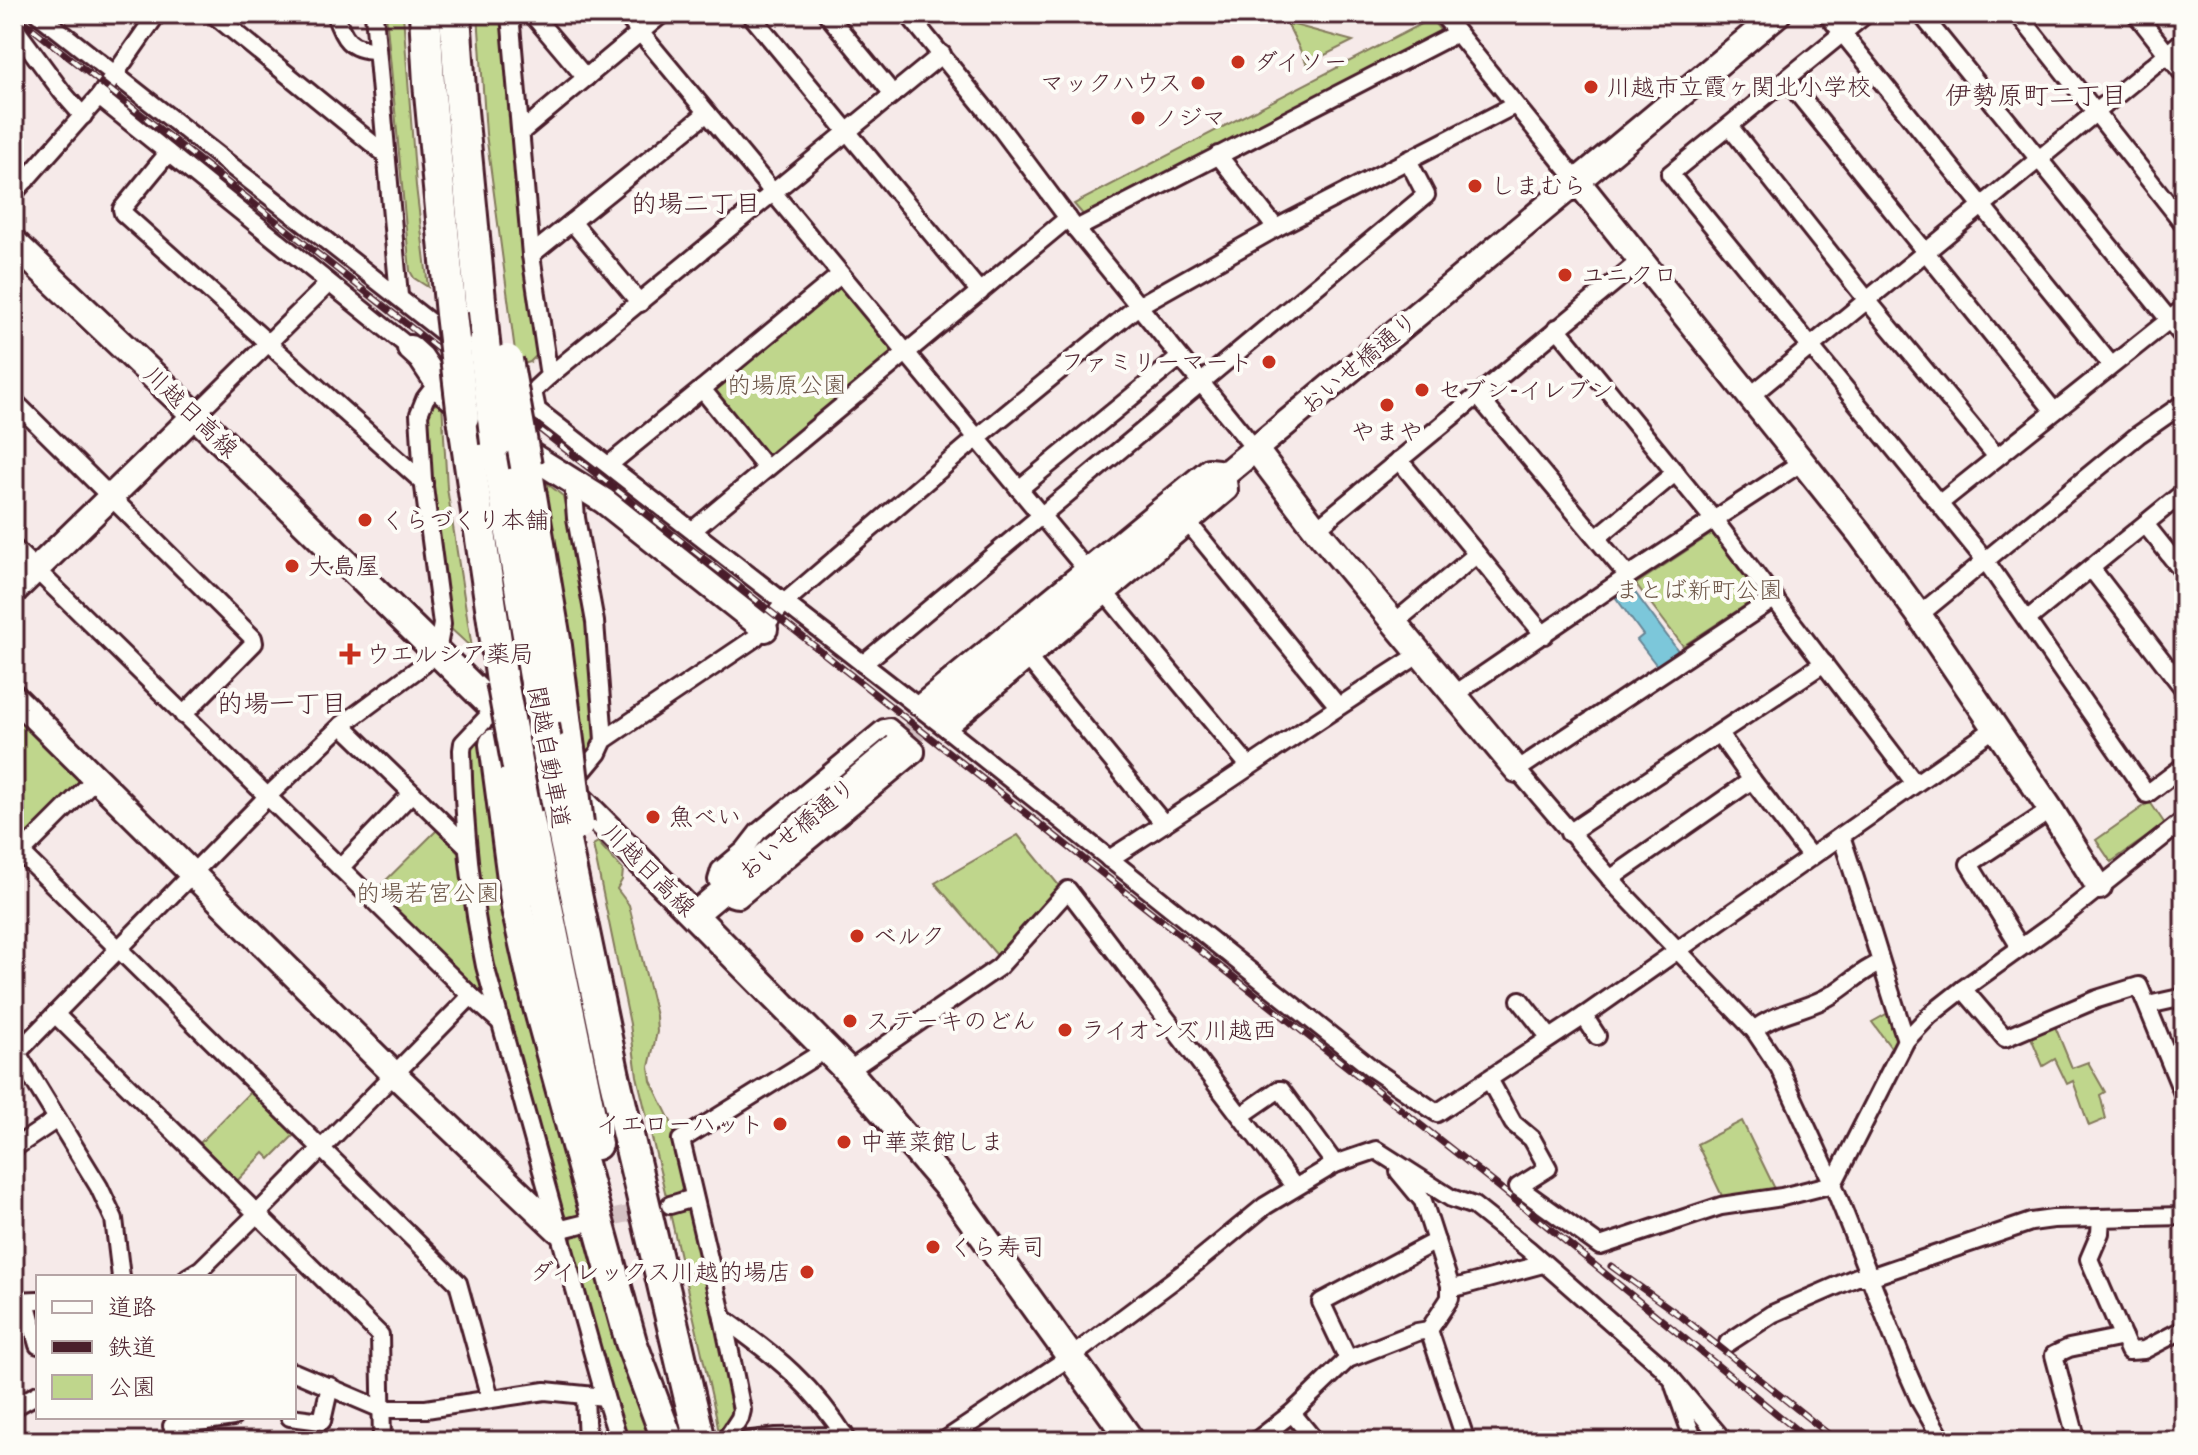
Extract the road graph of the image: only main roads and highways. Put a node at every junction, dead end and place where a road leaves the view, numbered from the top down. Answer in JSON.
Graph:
{"nodes":[{"id":1,"x":425,"y":14,"type":"edge"},
{"id":2,"x":455,"y":14,"type":"edge"},
{"id":3,"x":14,"y":243,"type":"edge"},
{"id":4,"x":496,"y":351,"type":"junction"},
{"id":5,"x":495,"y":685,"type":"junction"},
{"id":6,"x":568,"y":807,"type":"junction"},
{"id":7,"x":708,"y":1440,"type":"edge"},
{"id":8,"x":668,"y":1441,"type":"edge"},
{"id":9,"x":1131,"y":1441,"type":"edge"}],
"edges":[{"from":1,"to":5,"type":"highway","name":"関越自動車道","bridge":true},
{"from":2,"to":4,"type":"highway","name":"関越自動車道"},
{"from":3,"to":5,"type":"main road","name":"川越日高線"},
{"from":4,"to":6,"type":"highway","bridge":true},
{"from":4,"to":6,"type":"highway","name":"関越自動車道","bridge":true},
{"from":5,"to":6,"type":"main road","name":"川越日高線"},
{"from":5,"to":8,"type":"highway","name":"関越自動車道","bridge":true},
{"from":5,"to":8,"type":"highway"},
{"from":6,"to":7,"type":"highway","name":"関越自動車道"},
{"from":6,"to":9,"type":"main road","name":"川越日高線"}]}
